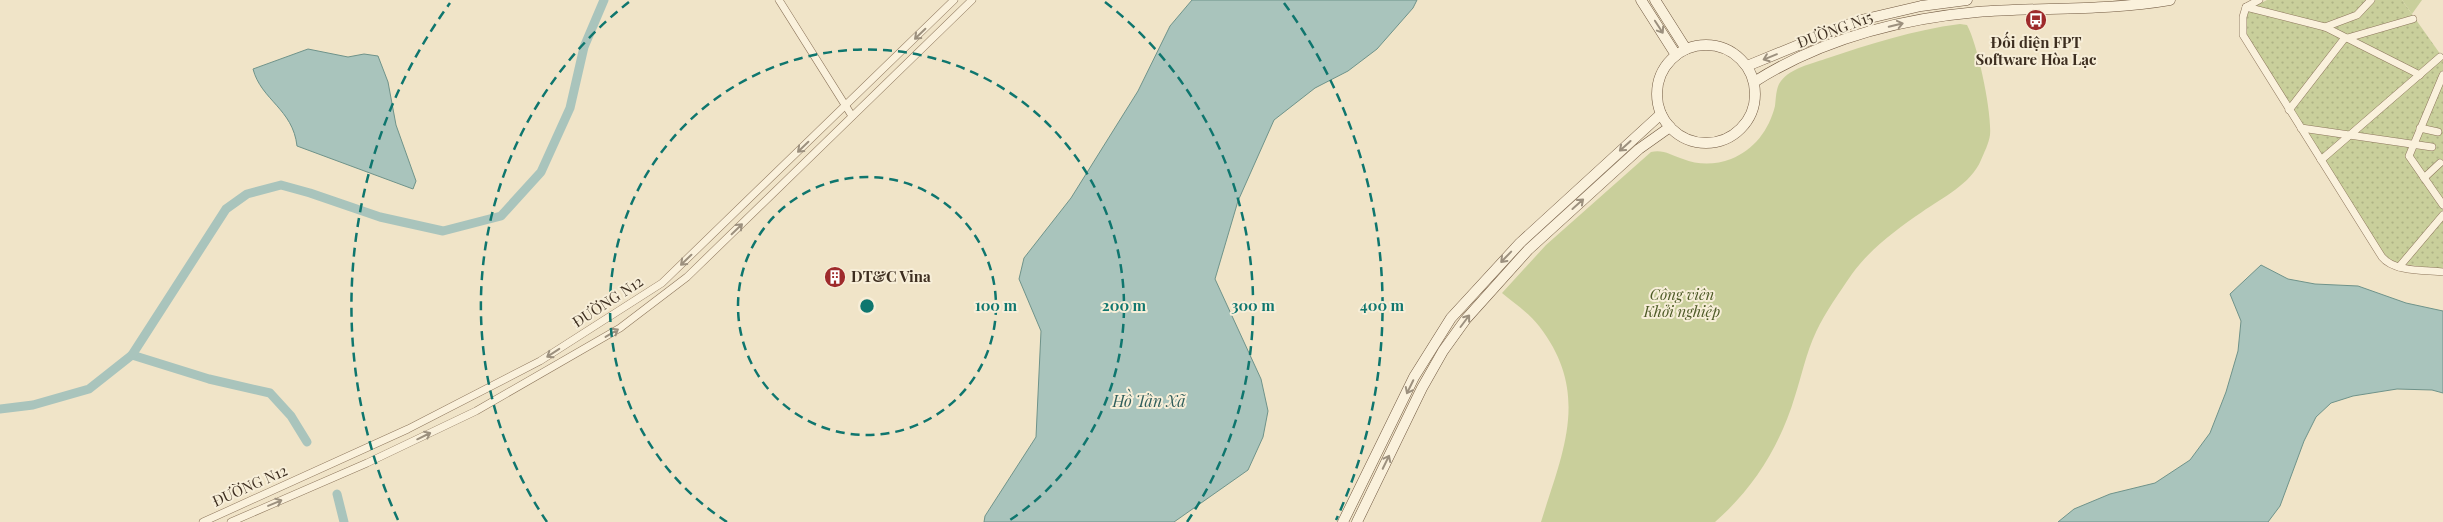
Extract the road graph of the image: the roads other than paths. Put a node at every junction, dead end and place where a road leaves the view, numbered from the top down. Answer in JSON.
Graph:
{"nodes":[{"id":1,"x":779,"y":0,"type":"edge"},
{"id":2,"x":954,"y":0,"type":"edge"},
{"id":3,"x":972,"y":0,"type":"edge"},
{"id":4,"x":1642,"y":0,"type":"edge"},
{"id":5,"x":1655,"y":0,"type":"edge"},
{"id":6,"x":1967,"y":0,"type":"edge"},
{"id":7,"x":2170,"y":0,"type":"edge"},
{"id":8,"x":2260,"y":0,"type":"edge"},
{"id":9,"x":2371,"y":0,"type":"edge"},
{"id":10,"x":2246,"y":7,"type":"junction"},
{"id":11,"x":2413,"y":19,"type":"dead end"},
{"id":12,"x":2325,"y":27,"type":"junction"},
{"id":13,"x":2347,"y":38,"type":"junction"},
{"id":14,"x":1686,"y":49,"type":"junction"},
{"id":15,"x":1676,"y":55,"type":"junction"},
{"id":16,"x":2440,"y":57,"type":"dead end"},
{"id":17,"x":1747,"y":66,"type":"junction"},
{"id":18,"x":2420,"y":75,"type":"junction"},
{"id":19,"x":2443,"y":75,"type":"edge"},
{"id":20,"x":1754,"y":82,"type":"junction"},
{"id":21,"x":845,"y":106,"type":"junction"},
{"id":22,"x":2289,"y":110,"type":"junction"},
{"id":23,"x":1661,"y":114,"type":"junction"},
{"id":24,"x":852,"y":116,"type":"junction"},
{"id":25,"x":1670,"y":127,"type":"junction"},
{"id":26,"x":2301,"y":128,"type":"junction"},
{"id":27,"x":2420,"y":128,"type":"junction"},
{"id":28,"x":2438,"y":132,"type":"dead end"},
{"id":29,"x":2349,"y":135,"type":"junction"},
{"id":30,"x":2413,"y":144,"type":"junction"},
{"id":31,"x":2432,"y":147,"type":"dead end"},
{"id":32,"x":2321,"y":160,"type":"junction"},
{"id":33,"x":2440,"y":163,"type":"dead end"},
{"id":34,"x":2424,"y":178,"type":"junction"},
{"id":35,"x":2443,"y":205,"type":"edge"},
{"id":36,"x":2443,"y":215,"type":"edge"},
{"id":37,"x":2399,"y":267,"type":"junction"},
{"id":38,"x":2443,"y":272,"type":"edge"},
{"id":39,"x":1391,"y":424,"type":"junction"},
{"id":40,"x":1402,"y":430,"type":"junction"},
{"id":41,"x":1353,"y":502,"type":"junction"},
{"id":42,"x":1365,"y":506,"type":"junction"},
{"id":43,"x":203,"y":522,"type":"edge"},
{"id":44,"x":231,"y":522,"type":"edge"},
{"id":45,"x":1343,"y":522,"type":"edge"},
{"id":46,"x":1357,"y":522,"type":"edge"}],
"edges":[{"from":1,"to":21,"type":"street"},
{"from":2,"to":21,"type":"street","name":"ĐƯỜNG N12","one_way":true},
{"from":3,"to":24,"type":"street","name":"ĐƯỜNG N12"},
{"from":4,"to":15,"type":"street","one_way":true},
{"from":5,"to":14,"type":"street"},
{"from":6,"to":17,"type":"street","name":"ĐƯỜNG N15","one_way":true},
{"from":20,"to":7,"type":"street","name":"ĐƯỜNG N15","one_way":true},
{"from":8,"to":10,"type":"street"},
{"from":9,"to":12,"type":"street"},
{"from":10,"to":12,"type":"street"},
{"from":10,"to":22,"type":"street"},
{"from":11,"to":13,"type":"street"},
{"from":12,"to":13,"type":"street"},
{"from":13,"to":18,"type":"street"},
{"from":13,"to":22,"type":"street"},
{"from":14,"to":15,"type":"street"},
{"from":14,"to":17,"type":"street"},
{"from":15,"to":23,"type":"street"},
{"from":16,"to":18,"type":"street"},
{"from":17,"to":20,"type":"street"},
{"from":18,"to":29,"type":"street"},
{"from":19,"to":27,"type":"street"},
{"from":20,"to":25,"type":"street"},
{"from":21,"to":24,"type":"street"},
{"from":21,"to":43,"type":"street","name":"ĐƯỜNG N12","one_way":true},
{"from":22,"to":26,"type":"street"},
{"from":23,"to":25,"type":"street"},
{"from":23,"to":39,"type":"street","one_way":true},
{"from":44,"to":24,"type":"street","name":"ĐƯỜNG N12","one_way":true},
{"from":40,"to":25,"type":"street","one_way":true},
{"from":26,"to":29,"type":"street"},
{"from":26,"to":32,"type":"street"},
{"from":27,"to":28,"type":"street"},
{"from":27,"to":30,"type":"street"},
{"from":29,"to":30,"type":"street"},
{"from":29,"to":32,"type":"street"},
{"from":30,"to":31,"type":"street"},
{"from":30,"to":34,"type":"street"},
{"from":32,"to":37,"type":"street"},
{"from":33,"to":34,"type":"street"},
{"from":34,"to":35,"type":"street"},
{"from":36,"to":37,"type":"street"},
{"from":37,"to":38,"type":"street"},
{"from":39,"to":40,"type":"street"},
{"from":39,"to":41,"type":"street"},
{"from":42,"to":40,"type":"street","one_way":true},
{"from":41,"to":42,"type":"street"},
{"from":41,"to":45,"type":"street"},
{"from":42,"to":46,"type":"street"}]}
